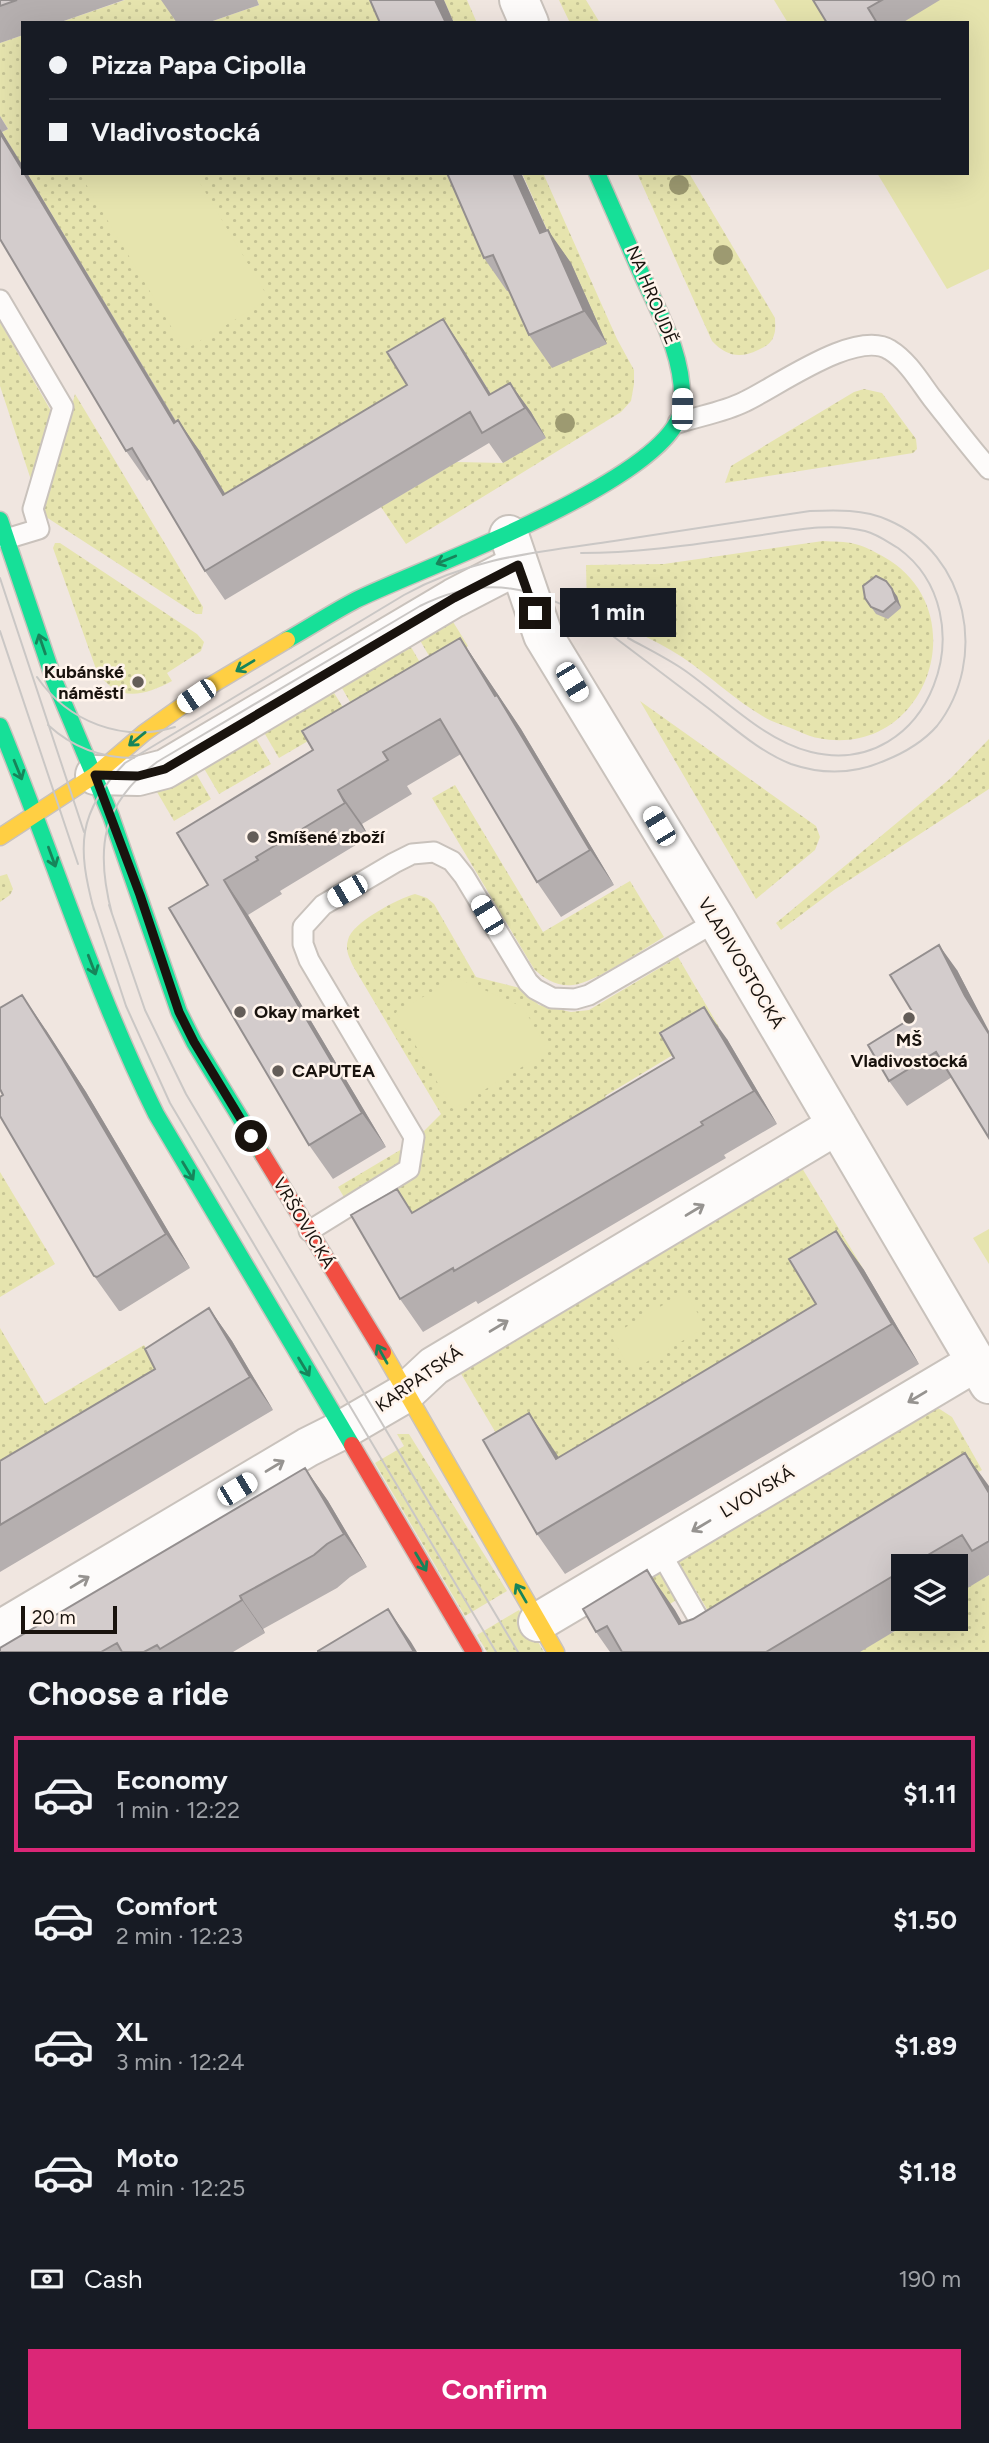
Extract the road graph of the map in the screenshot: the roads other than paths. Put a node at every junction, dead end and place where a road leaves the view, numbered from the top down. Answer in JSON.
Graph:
{"nodes":[{"id":1,"x":519,"y":0,"type":"edge"},
{"id":2,"x":528,"y":21,"type":"edge"},
{"id":3,"x":598,"y":175,"type":"edge"},
{"id":4,"x":0,"y":300,"type":"edge"},
{"id":5,"x":678,"y":423,"type":"junction"},
{"id":6,"x":989,"y":469,"type":"edge"},
{"id":7,"x":3,"y":529,"type":"edge"},
{"id":8,"x":514,"y":550,"type":"junction"},
{"id":9,"x":0,"y":726,"type":"edge"},
{"id":10,"x":95,"y":775,"type":"junction"},
{"id":11,"x":36,"y":813,"type":"junction"},
{"id":12,"x":0,"y":837,"type":"edge"},
{"id":13,"x":717,"y":922,"type":"junction"},
{"id":14,"x":837,"y":1125,"type":"junction"},
{"id":15,"x":309,"y":1231,"type":"junction"},
{"id":16,"x":983,"y":1373,"type":"edge"},
{"id":17,"x":404,"y":1394,"type":"junction"},
{"id":18,"x":342,"y":1430,"type":"junction"},
{"id":19,"x":659,"y":1550,"type":"junction"},
{"id":20,"x":0,"y":1630,"type":"edge"},
{"id":21,"x":547,"y":1637,"type":"edge"},
{"id":22,"x":726,"y":1641,"type":"edge"},
{"id":23,"x":474,"y":1652,"type":"edge"}],
"edges":[{"from":1,"to":2,"type":"street"},
{"from":3,"to":5,"type":"main road","name":"NA HROUDĚ"},
{"from":4,"to":7,"type":"lane"},
{"from":5,"to":6,"type":"lane"},
{"from":5,"to":8,"type":"main road"},
{"from":10,"to":7,"type":"main road","name":"VRŠOVICKÁ","one_way":true},
{"from":8,"to":10,"type":"street"},
{"from":8,"to":13,"type":"street","name":"VLADIVOSTOCKÁ"},
{"from":9,"to":11,"type":"main road","one_way":true},
{"from":10,"to":11,"type":"main road"},
{"from":10,"to":15,"type":"main road","name":"VRŠOVICKÁ"},
{"from":11,"to":12,"type":"main road"},
{"from":11,"to":18,"type":"main road","one_way":true},
{"from":13,"to":14,"type":"street","name":"VLADIVOSTOCKÁ"},
{"from":13,"to":15,"type":"lane"},
{"from":14,"to":16,"type":"street","name":"VLADIVOSTOCKÁ"},
{"from":17,"to":14,"type":"street","name":"KARPATSKÁ","one_way":true},
{"from":17,"to":15,"type":"main road","name":"VRŠOVICKÁ","one_way":true},
{"from":16,"to":19,"type":"street","name":"LVOVSKÁ","one_way":true},
{"from":17,"to":18,"type":"street","name":"KARPATSKÁ"},
{"from":21,"to":17,"type":"main road","name":"VRŠOVICKÁ","one_way":true},
{"from":20,"to":18,"type":"street","name":"KARPATSKÁ","one_way":true},
{"from":18,"to":23,"type":"main road","one_way":true},
{"from":19,"to":21,"type":"street","name":"LVOVSKÁ"},
{"from":19,"to":22,"type":"lane"}]}
